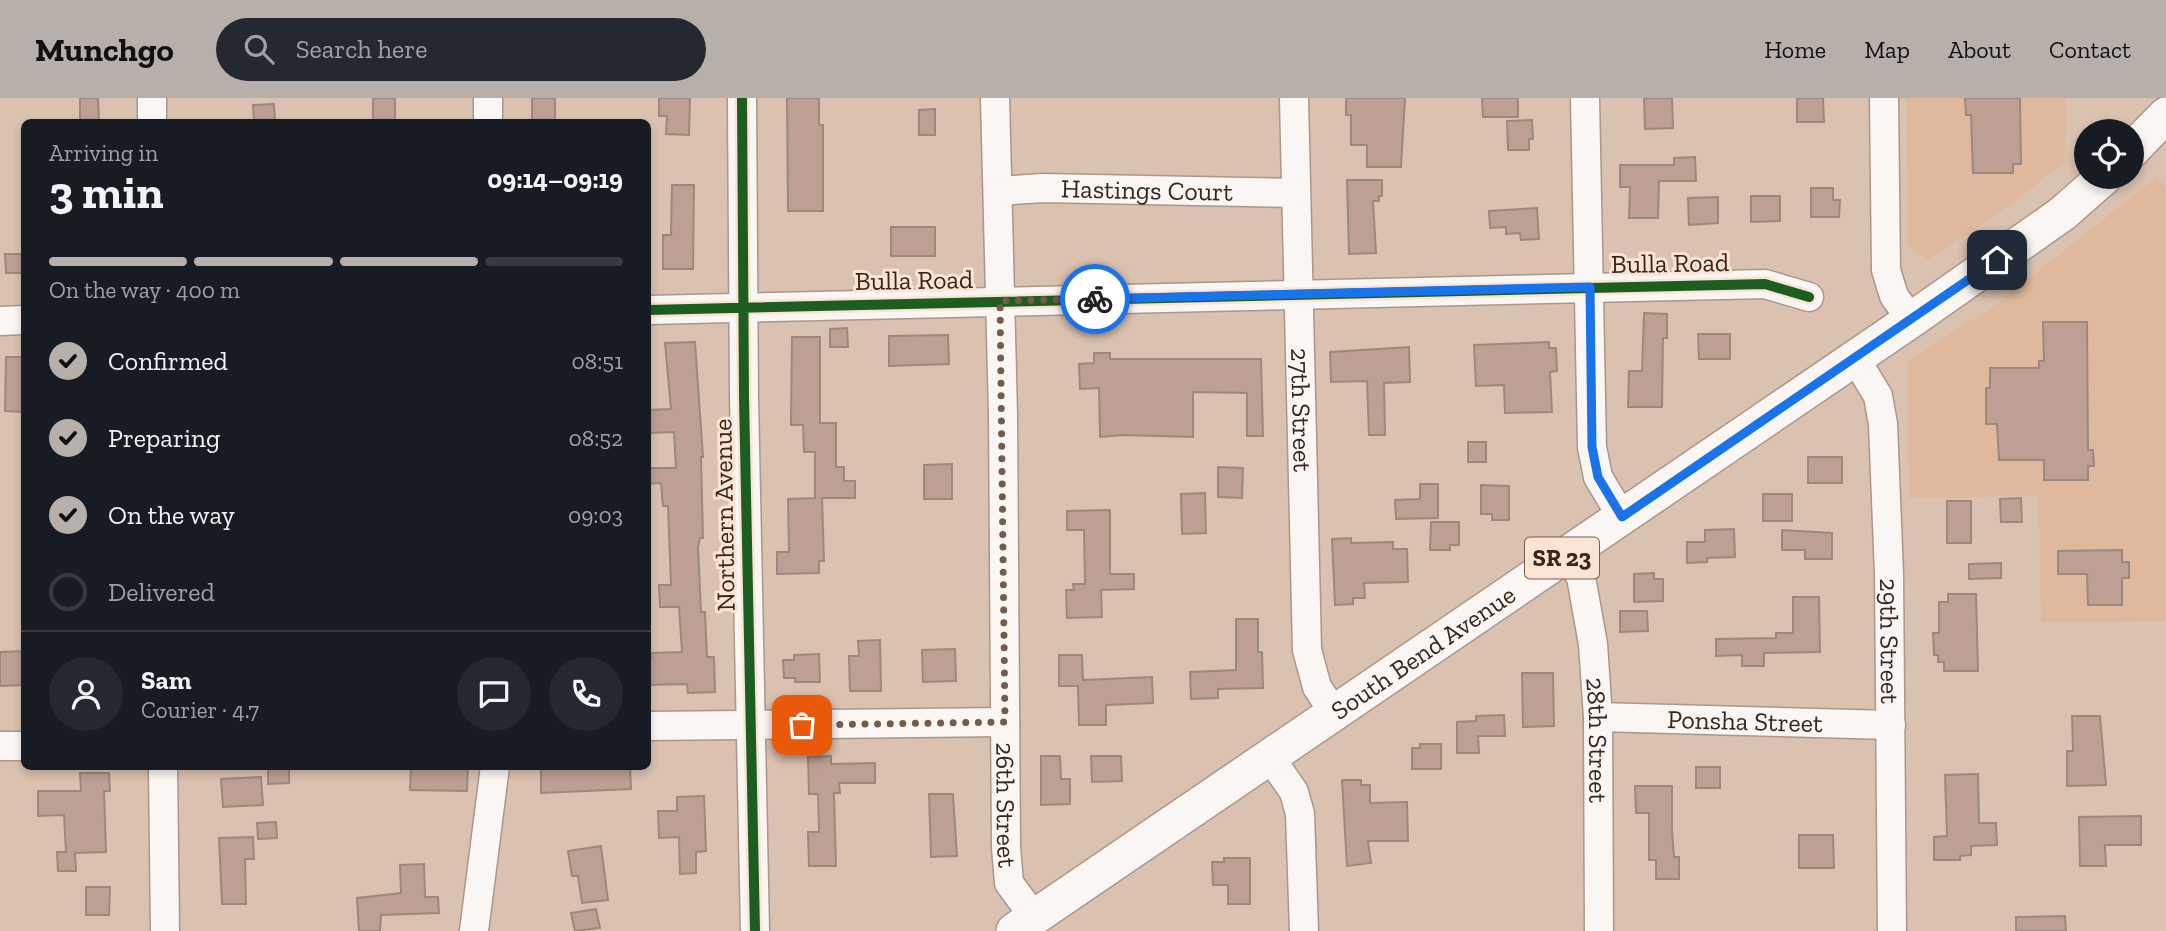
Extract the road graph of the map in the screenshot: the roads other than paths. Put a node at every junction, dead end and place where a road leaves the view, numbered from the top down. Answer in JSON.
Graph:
{"nodes":[{"id":1,"x":152,"y":98,"type":"edge"},
{"id":2,"x":488,"y":98,"type":"edge"},
{"id":3,"x":742,"y":98,"type":"edge"},
{"id":4,"x":995,"y":98,"type":"edge"},
{"id":5,"x":1294,"y":98,"type":"edge"},
{"id":6,"x":1585,"y":98,"type":"edge"},
{"id":7,"x":1884,"y":98,"type":"edge"},
{"id":8,"x":2166,"y":115,"type":"edge"},
{"id":9,"x":152,"y":119,"type":"edge"},
{"id":10,"x":488,"y":119,"type":"edge"},
{"id":11,"x":2144,"y":138,"type":"edge"},
{"id":12,"x":2090,"y":189,"type":"edge"},
{"id":13,"x":998,"y":191,"type":"junction"},
{"id":14,"x":1294,"y":193,"type":"junction"},
{"id":15,"x":1590,"y":287,"type":"junction"},
{"id":16,"x":1299,"y":295,"type":"junction"},
{"id":17,"x":1809,"y":297,"type":"dead end"},
{"id":18,"x":1000,"y":301,"type":"junction"},
{"id":19,"x":743,"y":307,"type":"junction"},
{"id":20,"x":651,"y":310,"type":"edge"},
{"id":21,"x":21,"y":320,"type":"edge"},
{"id":22,"x":1911,"y":320,"type":"junction"},
{"id":23,"x":0,"y":321,"type":"edge"},
{"id":24,"x":1855,"y":358,"type":"junction"},
{"id":25,"x":1622,"y":517,"type":"junction"},
{"id":26,"x":1566,"y":555,"type":"junction"},
{"id":27,"x":1334,"y":713,"type":"junction"},
{"id":28,"x":1598,"y":717,"type":"junction"},
{"id":29,"x":1005,"y":722,"type":"junction"},
{"id":30,"x":752,"y":725,"type":"junction"},
{"id":31,"x":1891,"y":725,"type":"junction"},
{"id":32,"x":651,"y":726,"type":"edge"},
{"id":33,"x":0,"y":746,"type":"edge"},
{"id":34,"x":21,"y":746,"type":"edge"},
{"id":35,"x":1270,"y":757,"type":"junction"},
{"id":36,"x":163,"y":770,"type":"edge"},
{"id":37,"x":494,"y":770,"type":"edge"},
{"id":38,"x":1024,"y":924,"type":"edge"},
{"id":39,"x":165,"y":931,"type":"edge"},
{"id":40,"x":474,"y":931,"type":"edge"},
{"id":41,"x":755,"y":931,"type":"edge"},
{"id":42,"x":1304,"y":931,"type":"edge"},
{"id":43,"x":1599,"y":931,"type":"edge"},
{"id":44,"x":1892,"y":931,"type":"edge"}],
"edges":[{"from":1,"to":9,"type":"street"},
{"from":2,"to":10,"type":"street"},
{"from":3,"to":19,"type":"street","name":"Northern Avenue"},
{"from":4,"to":13,"type":"street","name":"26th Street"},
{"from":5,"to":14,"type":"street","name":"27th Street"},
{"from":6,"to":15,"type":"street"},
{"from":7,"to":22,"type":"street"},
{"from":8,"to":11,"type":"main road"},
{"from":12,"to":22,"type":"main road","name":"South Bend Avenue","number":"SR 23"},
{"from":13,"to":14,"type":"street","name":"Hastings Court"},
{"from":13,"to":18,"type":"street","name":"26th Street"},
{"from":14,"to":16,"type":"street","name":"27th Street"},
{"from":15,"to":16,"type":"street","name":"Bulla Road"},
{"from":15,"to":17,"type":"street","name":"Bulla Road"},
{"from":15,"to":25,"type":"street"},
{"from":16,"to":18,"type":"street","name":"Bulla Road"},
{"from":16,"to":27,"type":"street","name":"27th Street"},
{"from":18,"to":19,"type":"street","name":"Bulla Road"},
{"from":18,"to":29,"type":"street","name":"26th Street"},
{"from":19,"to":20,"type":"street","name":"Bulla Road"},
{"from":19,"to":30,"type":"street","name":"Northern Avenue"},
{"from":21,"to":23,"type":"street"},
{"from":22,"to":24,"type":"main road","name":"South Bend Avenue","number":"SR 23"},
{"from":24,"to":25,"type":"main road","name":"South Bend Avenue","number":"SR 23"},
{"from":24,"to":31,"type":"street","name":"29th Street"},
{"from":25,"to":26,"type":"main road","name":"South Bend Avenue","number":"SR 23"},
{"from":26,"to":27,"type":"main road","name":"South Bend Avenue","number":"SR 23"},
{"from":26,"to":28,"type":"street","name":"28th Street"},
{"from":27,"to":35,"type":"main road","name":"South Bend Avenue","number":"SR 23"},
{"from":28,"to":31,"type":"street","name":"Ponsha Street"},
{"from":28,"to":43,"type":"street","name":"28th Street"},
{"from":29,"to":30,"type":"street"},
{"from":29,"to":38,"type":"street","name":"26th Street"},
{"from":30,"to":32,"type":"street"},
{"from":30,"to":41,"type":"street","name":"Northern Avenue"},
{"from":31,"to":44,"type":"street","name":"29th Street"},
{"from":33,"to":34,"type":"street"},
{"from":35,"to":38,"type":"main road","name":"South Bend Avenue","number":"SR 23"},
{"from":35,"to":42,"type":"street"},
{"from":36,"to":39,"type":"street"},
{"from":37,"to":40,"type":"street"}]}
